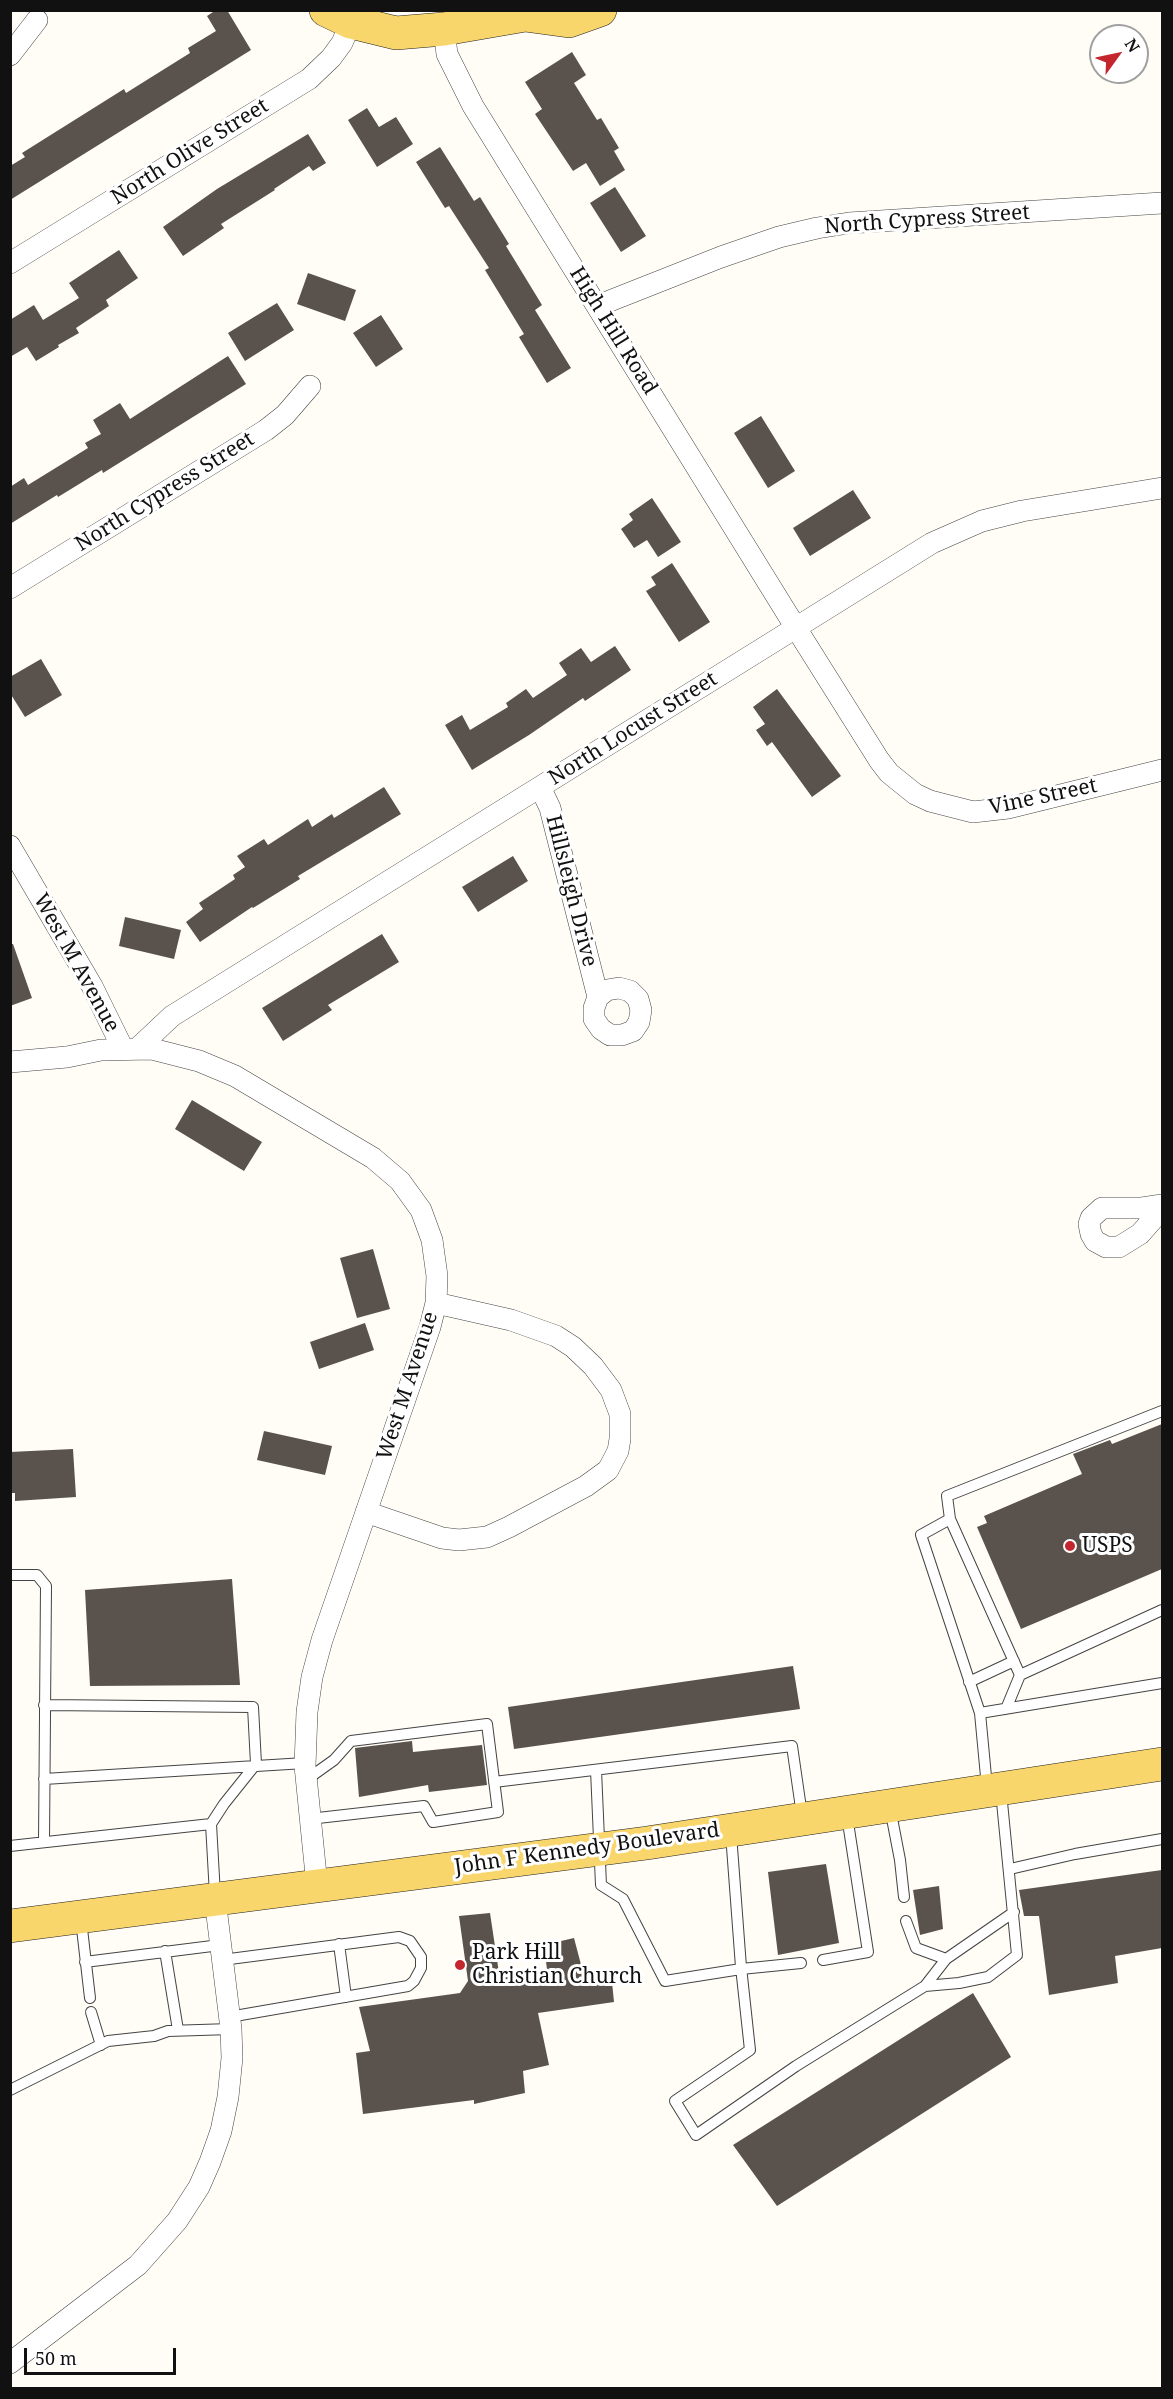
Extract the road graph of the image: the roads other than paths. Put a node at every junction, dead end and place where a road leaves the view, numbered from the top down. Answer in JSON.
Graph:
{"nodes":[{"id":1,"x":600,"y":10,"type":"edge"},
{"id":2,"x":528,"y":13,"type":"edge"},
{"id":3,"x":338,"y":16,"type":"edge"},
{"id":4,"x":37,"y":20,"type":"dead end"},
{"id":5,"x":444,"y":29,"type":"junction"},
{"id":6,"x":10,"y":55,"type":"edge"},
{"id":7,"x":1162,"y":203,"type":"edge"},
{"id":8,"x":10,"y":263,"type":"edge"},
{"id":9,"x":597,"y":306,"type":"junction"},
{"id":10,"x":310,"y":386,"type":"dead end"},
{"id":11,"x":1162,"y":488,"type":"edge"},
{"id":12,"x":10,"y":588,"type":"edge"},
{"id":13,"x":796,"y":628,"type":"junction"},
{"id":14,"x":1162,"y":770,"type":"edge"},
{"id":15,"x":540,"y":787,"type":"junction"},
{"id":16,"x":10,"y":846,"type":"edge"},
{"id":17,"x":598,"y":997,"type":"dead end"},
{"id":18,"x":130,"y":1048,"type":"junction"},
{"id":19,"x":10,"y":1062,"type":"edge"},
{"id":20,"x":436,"y":1303,"type":"junction"},
{"id":21,"x":1162,"y":1411,"type":"edge"},
{"id":22,"x":366,"y":1512,"type":"junction"},
{"id":23,"x":950,"y":1519,"type":"junction"},
{"id":24,"x":10,"y":1575,"type":"edge"},
{"id":25,"x":1162,"y":1610,"type":"edge"},
{"id":26,"x":1014,"y":1661,"type":"junction"},
{"id":27,"x":1020,"y":1675,"type":"junction"},
{"id":28,"x":969,"y":1682,"type":"junction"},
{"id":29,"x":1162,"y":1683,"type":"edge"},
{"id":30,"x":44,"y":1705,"type":"junction"},
{"id":31,"x":1006,"y":1709,"type":"junction"},
{"id":32,"x":980,"y":1713,"type":"junction"},
{"id":33,"x":256,"y":1764,"type":"junction"},
{"id":34,"x":1162,"y":1764,"type":"edge"},
{"id":35,"x":597,"y":1770,"type":"junction"},
{"id":36,"x":305,"y":1772,"type":"junction"},
{"id":37,"x":44,"y":1779,"type":"junction"},
{"id":38,"x":494,"y":1782,"type":"junction"},
{"id":39,"x":994,"y":1790,"type":"junction"},
{"id":40,"x":889,"y":1805,"type":"junction"},
{"id":41,"x":846,"y":1811,"type":"junction"},
{"id":42,"x":802,"y":1818,"type":"junction"},
{"id":43,"x":309,"y":1819,"type":"junction"},
{"id":44,"x":211,"y":1824,"type":"junction"},
{"id":45,"x":731,"y":1829,"type":"junction"},
{"id":46,"x":1162,"y":1839,"type":"edge"},
{"id":47,"x":44,"y":1842,"type":"junction"},
{"id":48,"x":10,"y":1846,"type":"edge"},
{"id":49,"x":601,"y":1848,"type":"junction"},
{"id":50,"x":1010,"y":1869,"type":"junction"},
{"id":51,"x":317,"y":1886,"type":"junction"},
{"id":52,"x":904,"y":1897,"type":"dead end"},
{"id":53,"x":215,"y":1899,"type":"junction"},
{"id":54,"x":1014,"y":1912,"type":"junction"},
{"id":55,"x":80,"y":1917,"type":"junction"},
{"id":56,"x":906,"y":1921,"type":"dead end"},
{"id":57,"x":10,"y":1926,"type":"edge"},
{"id":58,"x":339,"y":1944,"type":"junction"},
{"id":59,"x":165,"y":1951,"type":"junction"},
{"id":60,"x":221,"y":1953,"type":"junction"},
{"id":61,"x":946,"y":1959,"type":"junction"},
{"id":62,"x":823,"y":1960,"type":"dead end"},
{"id":63,"x":85,"y":1962,"type":"junction"},
{"id":64,"x":801,"y":1964,"type":"dead end"},
{"id":65,"x":741,"y":1969,"type":"junction"},
{"id":66,"x":925,"y":1986,"type":"junction"},
{"id":67,"x":346,"y":1997,"type":"junction"},
{"id":68,"x":90,"y":1998,"type":"dead end"},
{"id":69,"x":91,"y":2012,"type":"dead end"},
{"id":70,"x":230,"y":2023,"type":"junction"},
{"id":71,"x":178,"y":2030,"type":"junction"},
{"id":72,"x":101,"y":2045,"type":"junction"},
{"id":73,"x":10,"y":2090,"type":"edge"},
{"id":74,"x":10,"y":2363,"type":"edge"}],
"edges":[{"from":1,"to":2,"type":"main road"},
{"from":2,"to":5,"type":"main road"},
{"from":3,"to":5,"type":"main road"},
{"from":3,"to":8,"type":"street","name":"North Olive Street"},
{"from":4,"to":6,"type":"street"},
{"from":5,"to":9,"type":"street","name":"High Hill Road"},
{"from":7,"to":9,"type":"street","name":"North Cypress Street"},
{"from":9,"to":13,"type":"street","name":"High Hill Road"},
{"from":10,"to":12,"type":"street","name":"North Cypress Street"},
{"from":11,"to":13,"type":"street","name":"North Locust Street"},
{"from":13,"to":14,"type":"street","name":"Vine Street"},
{"from":13,"to":15,"type":"street","name":"North Locust Street"},
{"from":15,"to":17,"type":"street","name":"Hillsleigh Drive"},
{"from":15,"to":18,"type":"street","name":"North Locust Street"},
{"from":16,"to":18,"type":"street","name":"West M Avenue"},
{"from":18,"to":19,"type":"street"},
{"from":18,"to":20,"type":"street","name":"West M Avenue"},
{"from":20,"to":22,"type":"street","name":"West M Avenue"},
{"from":20,"to":22,"type":"street"},
{"from":21,"to":23,"type":"lane"},
{"from":22,"to":36,"type":"street","name":"West M Avenue"},
{"from":23,"to":26,"type":"lane"},
{"from":23,"to":28,"type":"lane"},
{"from":24,"to":30,"type":"lane"},
{"from":25,"to":27,"type":"lane"},
{"from":26,"to":27,"type":"lane"},
{"from":26,"to":28,"type":"lane"},
{"from":27,"to":31,"type":"lane"},
{"from":28,"to":32,"type":"lane"},
{"from":29,"to":31,"type":"lane"},
{"from":30,"to":33,"type":"lane"},
{"from":30,"to":37,"type":"lane"},
{"from":31,"to":32,"type":"lane"},
{"from":32,"to":39,"type":"lane"},
{"from":33,"to":36,"type":"lane"},
{"from":33,"to":37,"type":"lane"},
{"from":33,"to":44,"type":"lane"},
{"from":34,"to":39,"type":"main road","name":"John F Kennedy Boulevard"},
{"from":35,"to":38,"type":"lane"},
{"from":35,"to":42,"type":"lane"},
{"from":35,"to":49,"type":"lane"},
{"from":36,"to":38,"type":"lane"},
{"from":36,"to":43,"type":"street","name":"West M Avenue"},
{"from":37,"to":47,"type":"lane"},
{"from":38,"to":43,"type":"lane"},
{"from":39,"to":40,"type":"main road","name":"John F Kennedy Boulevard"},
{"from":39,"to":50,"type":"lane"},
{"from":40,"to":41,"type":"main road","name":"John F Kennedy Boulevard"},
{"from":40,"to":52,"type":"lane"},
{"from":41,"to":42,"type":"main road","name":"John F Kennedy Boulevard"},
{"from":41,"to":62,"type":"lane"},
{"from":42,"to":45,"type":"main road","name":"John F Kennedy Boulevard"},
{"from":43,"to":51,"type":"street","name":"West M Avenue"},
{"from":44,"to":47,"type":"lane"},
{"from":44,"to":53,"type":"lane"},
{"from":45,"to":49,"type":"main road","name":"John F Kennedy Boulevard"},
{"from":45,"to":65,"type":"lane"},
{"from":46,"to":50,"type":"lane"},
{"from":47,"to":48,"type":"lane"},
{"from":49,"to":51,"type":"main road","name":"John F Kennedy Boulevard"},
{"from":49,"to":65,"type":"lane"},
{"from":50,"to":54,"type":"lane"},
{"from":51,"to":53,"type":"main road","name":"John F Kennedy Boulevard"},
{"from":53,"to":55,"type":"main road","name":"John F Kennedy Boulevard"},
{"from":53,"to":60,"type":"street"},
{"from":54,"to":61,"type":"lane"},
{"from":54,"to":66,"type":"lane"},
{"from":55,"to":57,"type":"main road","name":"John F Kennedy Boulevard"},
{"from":55,"to":63,"type":"lane"},
{"from":56,"to":61,"type":"lane"},
{"from":58,"to":60,"type":"lane"},
{"from":58,"to":67,"type":"lane"},
{"from":58,"to":67,"type":"lane"},
{"from":59,"to":60,"type":"lane"},
{"from":59,"to":63,"type":"lane"},
{"from":59,"to":71,"type":"lane"},
{"from":60,"to":70,"type":"street"},
{"from":61,"to":66,"type":"lane"},
{"from":63,"to":68,"type":"lane"},
{"from":64,"to":65,"type":"lane"},
{"from":65,"to":66,"type":"lane"},
{"from":67,"to":70,"type":"lane"},
{"from":69,"to":72,"type":"lane"},
{"from":70,"to":71,"type":"lane"},
{"from":70,"to":74,"type":"street"},
{"from":71,"to":72,"type":"lane"},
{"from":72,"to":73,"type":"lane"}]}
